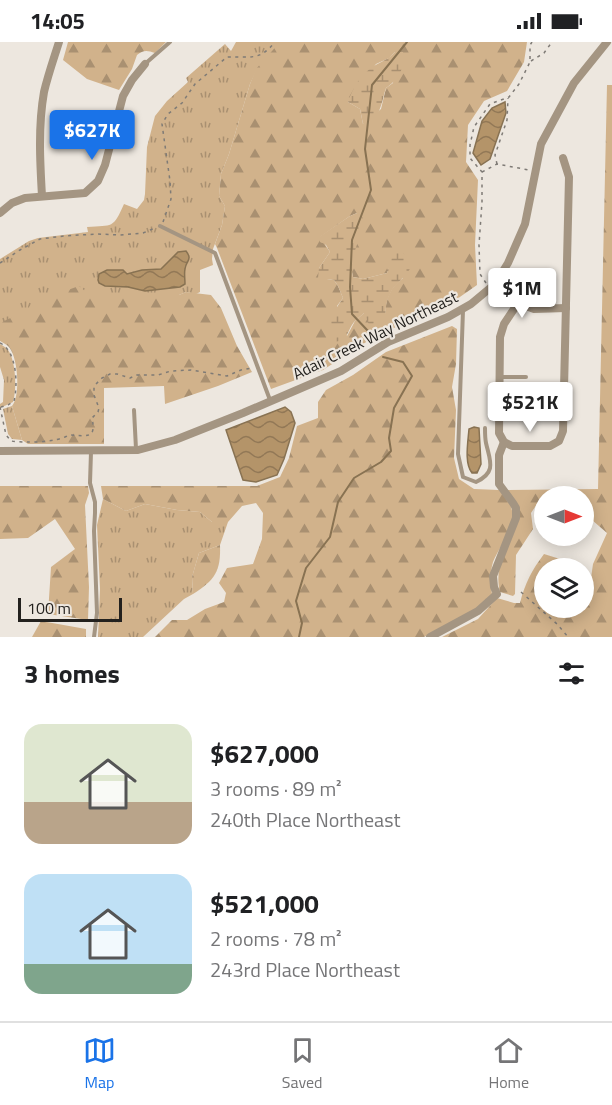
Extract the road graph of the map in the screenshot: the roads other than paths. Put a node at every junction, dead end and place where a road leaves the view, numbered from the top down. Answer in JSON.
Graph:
{"nodes":[{"id":1,"x":59,"y":42,"type":"edge"},
{"id":2,"x":170,"y":42,"type":"edge"},
{"id":3,"x":607,"y":42,"type":"edge"},
{"id":4,"x":145,"y":64,"type":"joint"},
{"id":5,"x":563,"y":158,"type":"dead end"},
{"id":6,"x":42,"y":196,"type":"junction"},
{"id":7,"x":0,"y":213,"type":"edge"},
{"id":8,"x":160,"y":226,"type":"road end"},
{"id":9,"x":495,"y":284,"type":"junction"},
{"id":10,"x":518,"y":303,"type":"junction"},
{"id":11,"x":566,"y":308,"type":"junction"},
{"id":12,"x":462,"y":309,"type":"junction"},
{"id":13,"x":500,"y":377,"type":"junction"},
{"id":14,"x":526,"y":377,"type":"dead end"},
{"id":15,"x":271,"y":402,"type":"junction"},
{"id":16,"x":134,"y":410,"type":"dead end"},
{"id":17,"x":485,"y":428,"type":"dead end"},
{"id":18,"x":504,"y":442,"type":"junction"},
{"id":19,"x":0,"y":450,"type":"edge"},
{"id":20,"x":136,"y":450,"type":"junction"},
{"id":21,"x":91,"y":451,"type":"junction"},
{"id":22,"x":94,"y":637,"type":"edge"},
{"id":23,"x":430,"y":637,"type":"edge"}],
"edges":[{"from":1,"to":6,"type":"street"},
{"from":2,"to":4,"type":"lane"},
{"from":3,"to":9,"type":"street","name":"Adair Creek Way Northeast"},
{"from":4,"to":6,"type":"street"},
{"from":5,"to":11,"type":"street"},
{"from":6,"to":7,"type":"street"},
{"from":8,"to":15,"type":"lane"},
{"from":9,"to":10,"type":"street"},
{"from":9,"to":12,"type":"street","name":"Adair Creek Way Northeast"},
{"from":10,"to":11,"type":"street"},
{"from":10,"to":13,"type":"street"},
{"from":11,"to":18,"type":"street"},
{"from":12,"to":15,"type":"street","name":"Adair Creek Way Northeast"},
{"from":12,"to":17,"type":"lane"},
{"from":13,"to":14,"type":"lane"},
{"from":13,"to":18,"type":"street"},
{"from":15,"to":20,"type":"street","name":"Adair Creek Way Northeast"},
{"from":16,"to":20,"type":"lane"},
{"from":18,"to":23,"type":"street"},
{"from":19,"to":21,"type":"street","name":"Adair Creek Way Northeast"},
{"from":20,"to":21,"type":"street","name":"Adair Creek Way Northeast"},
{"from":21,"to":22,"type":"lane"}]}
